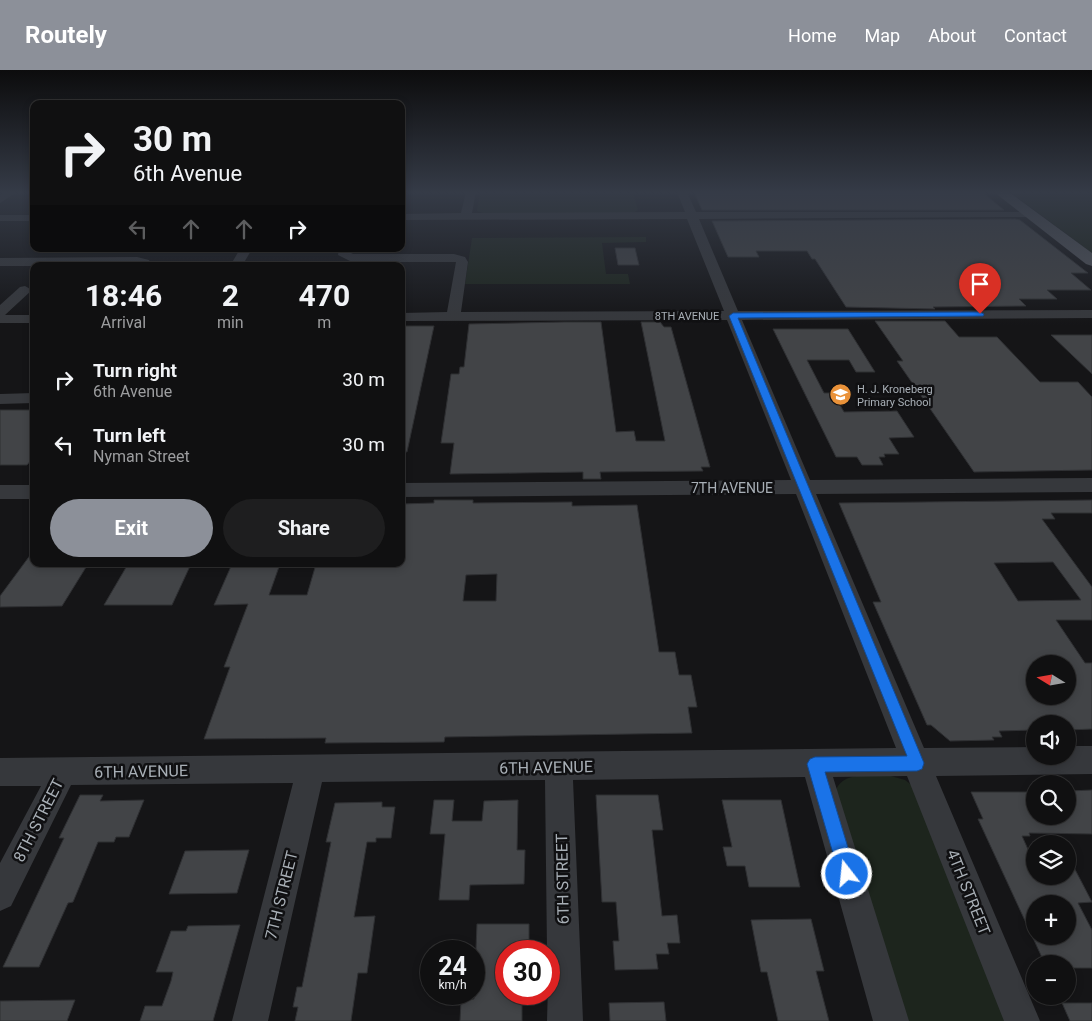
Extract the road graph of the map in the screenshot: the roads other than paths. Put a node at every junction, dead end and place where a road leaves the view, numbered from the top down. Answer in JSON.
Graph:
{"nodes":[{"id":1,"x":700,"y":236,"type":"edge"},
{"id":2,"x":1060,"y":236,"type":"edge"},
{"id":3,"x":344,"y":252,"type":"edge"},
{"id":4,"x":1092,"y":261,"type":"edge"},
{"id":5,"x":0,"y":262,"type":"edge"},
{"id":6,"x":140,"y":262,"type":"edge"},
{"id":7,"x":25,"y":290,"type":"dead end"},
{"id":8,"x":0,"y":312,"type":"edge"},
{"id":9,"x":1092,"y":314,"type":"edge"},
{"id":10,"x":733,"y":316,"type":"junction"},
{"id":11,"x":405,"y":317,"type":"edge"},
{"id":12,"x":453,"y":317,"type":"junction"},
{"id":13,"x":30,"y":319,"type":"edge"},
{"id":14,"x":0,"y":320,"type":"edge"},
{"id":15,"x":30,"y":398,"type":"edge"},
{"id":16,"x":0,"y":399,"type":"edge"},
{"id":17,"x":1092,"y":485,"type":"edge"},
{"id":18,"x":803,"y":487,"type":"junction"},
{"id":19,"x":405,"y":490,"type":"edge"},
{"id":20,"x":0,"y":492,"type":"edge"},
{"id":21,"x":30,"y":492,"type":"edge"},
{"id":22,"x":1092,"y":760,"type":"edge"},
{"id":23,"x":917,"y":763,"type":"junction"},
{"id":24,"x":815,"y":764,"type":"junction"},
{"id":25,"x":559,"y":767,"type":"junction"},
{"id":26,"x":311,"y":769,"type":"junction"},
{"id":27,"x":0,"y":772,"type":"edge"},
{"id":28,"x":63,"y":772,"type":"junction"},
{"id":29,"x":0,"y":895,"type":"edge"},
{"id":30,"x":250,"y":1021,"type":"edge"},
{"id":31,"x":565,"y":1021,"type":"edge"},
{"id":32,"x":891,"y":1021,"type":"edge"},
{"id":33,"x":1022,"y":1021,"type":"edge"}],
"edges":[{"from":1,"to":10,"type":"street","name":"4TH STREET"},
{"from":2,"to":4,"type":"main road"},
{"from":3,"to":12,"type":"street"},
{"from":5,"to":6,"type":"street"},
{"from":7,"to":8,"type":"street"},
{"from":9,"to":10,"type":"street","name":"8TH AVENUE"},
{"from":10,"to":12,"type":"street","name":"8TH AVENUE"},
{"from":10,"to":18,"type":"street","name":"4TH STREET"},
{"from":11,"to":12,"type":"street","name":"8TH AVENUE"},
{"from":13,"to":14,"type":"street"},
{"from":15,"to":16,"type":"street"},
{"from":17,"to":18,"type":"street","name":"7TH AVENUE"},
{"from":18,"to":19,"type":"street","name":"7TH AVENUE"},
{"from":18,"to":23,"type":"street","name":"4TH STREET"},
{"from":20,"to":21,"type":"street"},
{"from":22,"to":23,"type":"street","name":"6TH AVENUE"},
{"from":23,"to":24,"type":"street","name":"6TH AVENUE"},
{"from":23,"to":33,"type":"street","name":"4TH STREET"},
{"from":24,"to":25,"type":"street","name":"6TH AVENUE"},
{"from":24,"to":32,"type":"street"},
{"from":25,"to":26,"type":"street","name":"6TH AVENUE"},
{"from":25,"to":31,"type":"street","name":"6TH STREET"},
{"from":26,"to":28,"type":"street","name":"6TH AVENUE"},
{"from":26,"to":30,"type":"street","name":"7TH STREET"},
{"from":27,"to":28,"type":"street","name":"6TH AVENUE"},
{"from":28,"to":29,"type":"street","name":"8TH STREET"}]}
